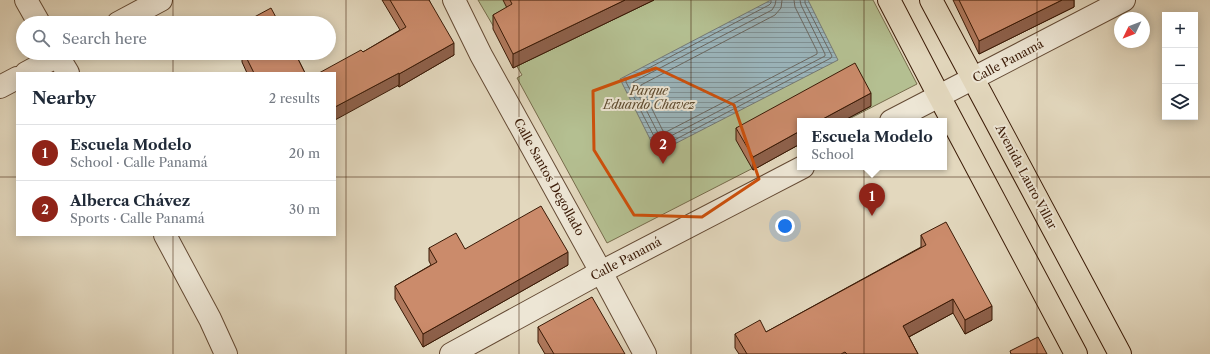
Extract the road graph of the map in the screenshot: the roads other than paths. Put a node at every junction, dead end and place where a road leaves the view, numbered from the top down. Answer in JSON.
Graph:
{"nodes":[{"id":1,"x":26,"y":0,"type":"edge"},
{"id":2,"x":161,"y":0,"type":"edge"},
{"id":3,"x":454,"y":0,"type":"edge"},
{"id":4,"x":889,"y":0,"type":"edge"},
{"id":5,"x":931,"y":0,"type":"edge"},
{"id":6,"x":1124,"y":0,"type":"edge"},
{"id":7,"x":35,"y":16,"type":"edge"},
{"id":8,"x":131,"y":16,"type":"edge"},
{"id":9,"x":58,"y":60,"type":"edge"},
{"id":10,"x":28,"y":72,"type":"edge"},
{"id":11,"x":16,"y":79,"type":"edge"},
{"id":12,"x":973,"y":79,"type":"junction"},
{"id":13,"x":0,"y":87,"type":"edge"},
{"id":14,"x":939,"y":96,"type":"junction"},
{"id":15,"x":897,"y":118,"type":"edge"},
{"id":16,"x":797,"y":170,"type":"edge"},
{"id":17,"x":166,"y":236,"type":"edge"},
{"id":18,"x":601,"y":272,"type":"junction"},
{"id":19,"x":226,"y":354,"type":"edge"},
{"id":20,"x":451,"y":354,"type":"edge"},
{"id":21,"x":645,"y":354,"type":"edge"},
{"id":22,"x":1076,"y":354,"type":"edge"},
{"id":23,"x":1120,"y":354,"type":"edge"}],
"edges":[{"from":1,"to":7,"type":"street"},
{"from":2,"to":8,"type":"street"},
{"from":3,"to":18,"type":"street","name":"Calle Santos Degollado"},
{"from":4,"to":14,"type":"main road"},
{"from":5,"to":12,"type":"main road","name":"Avenida Lauro Villar"},
{"from":6,"to":12,"type":"street","name":"Calle Panamá"},
{"from":9,"to":10,"type":"street"},
{"from":11,"to":13,"type":"street"},
{"from":12,"to":14,"type":"street","name":"Calle Panamá"},
{"from":12,"to":23,"type":"main road","name":"Avenida Lauro Villar"},
{"from":14,"to":15,"type":"street","name":"Calle Panamá"},
{"from":14,"to":22,"type":"main road"},
{"from":16,"to":18,"type":"street","name":"Calle Panamá"},
{"from":17,"to":19,"type":"street"},
{"from":18,"to":20,"type":"street","name":"Calle Panamá"},
{"from":18,"to":21,"type":"street","name":"Calle Santos Degollado"}]}
